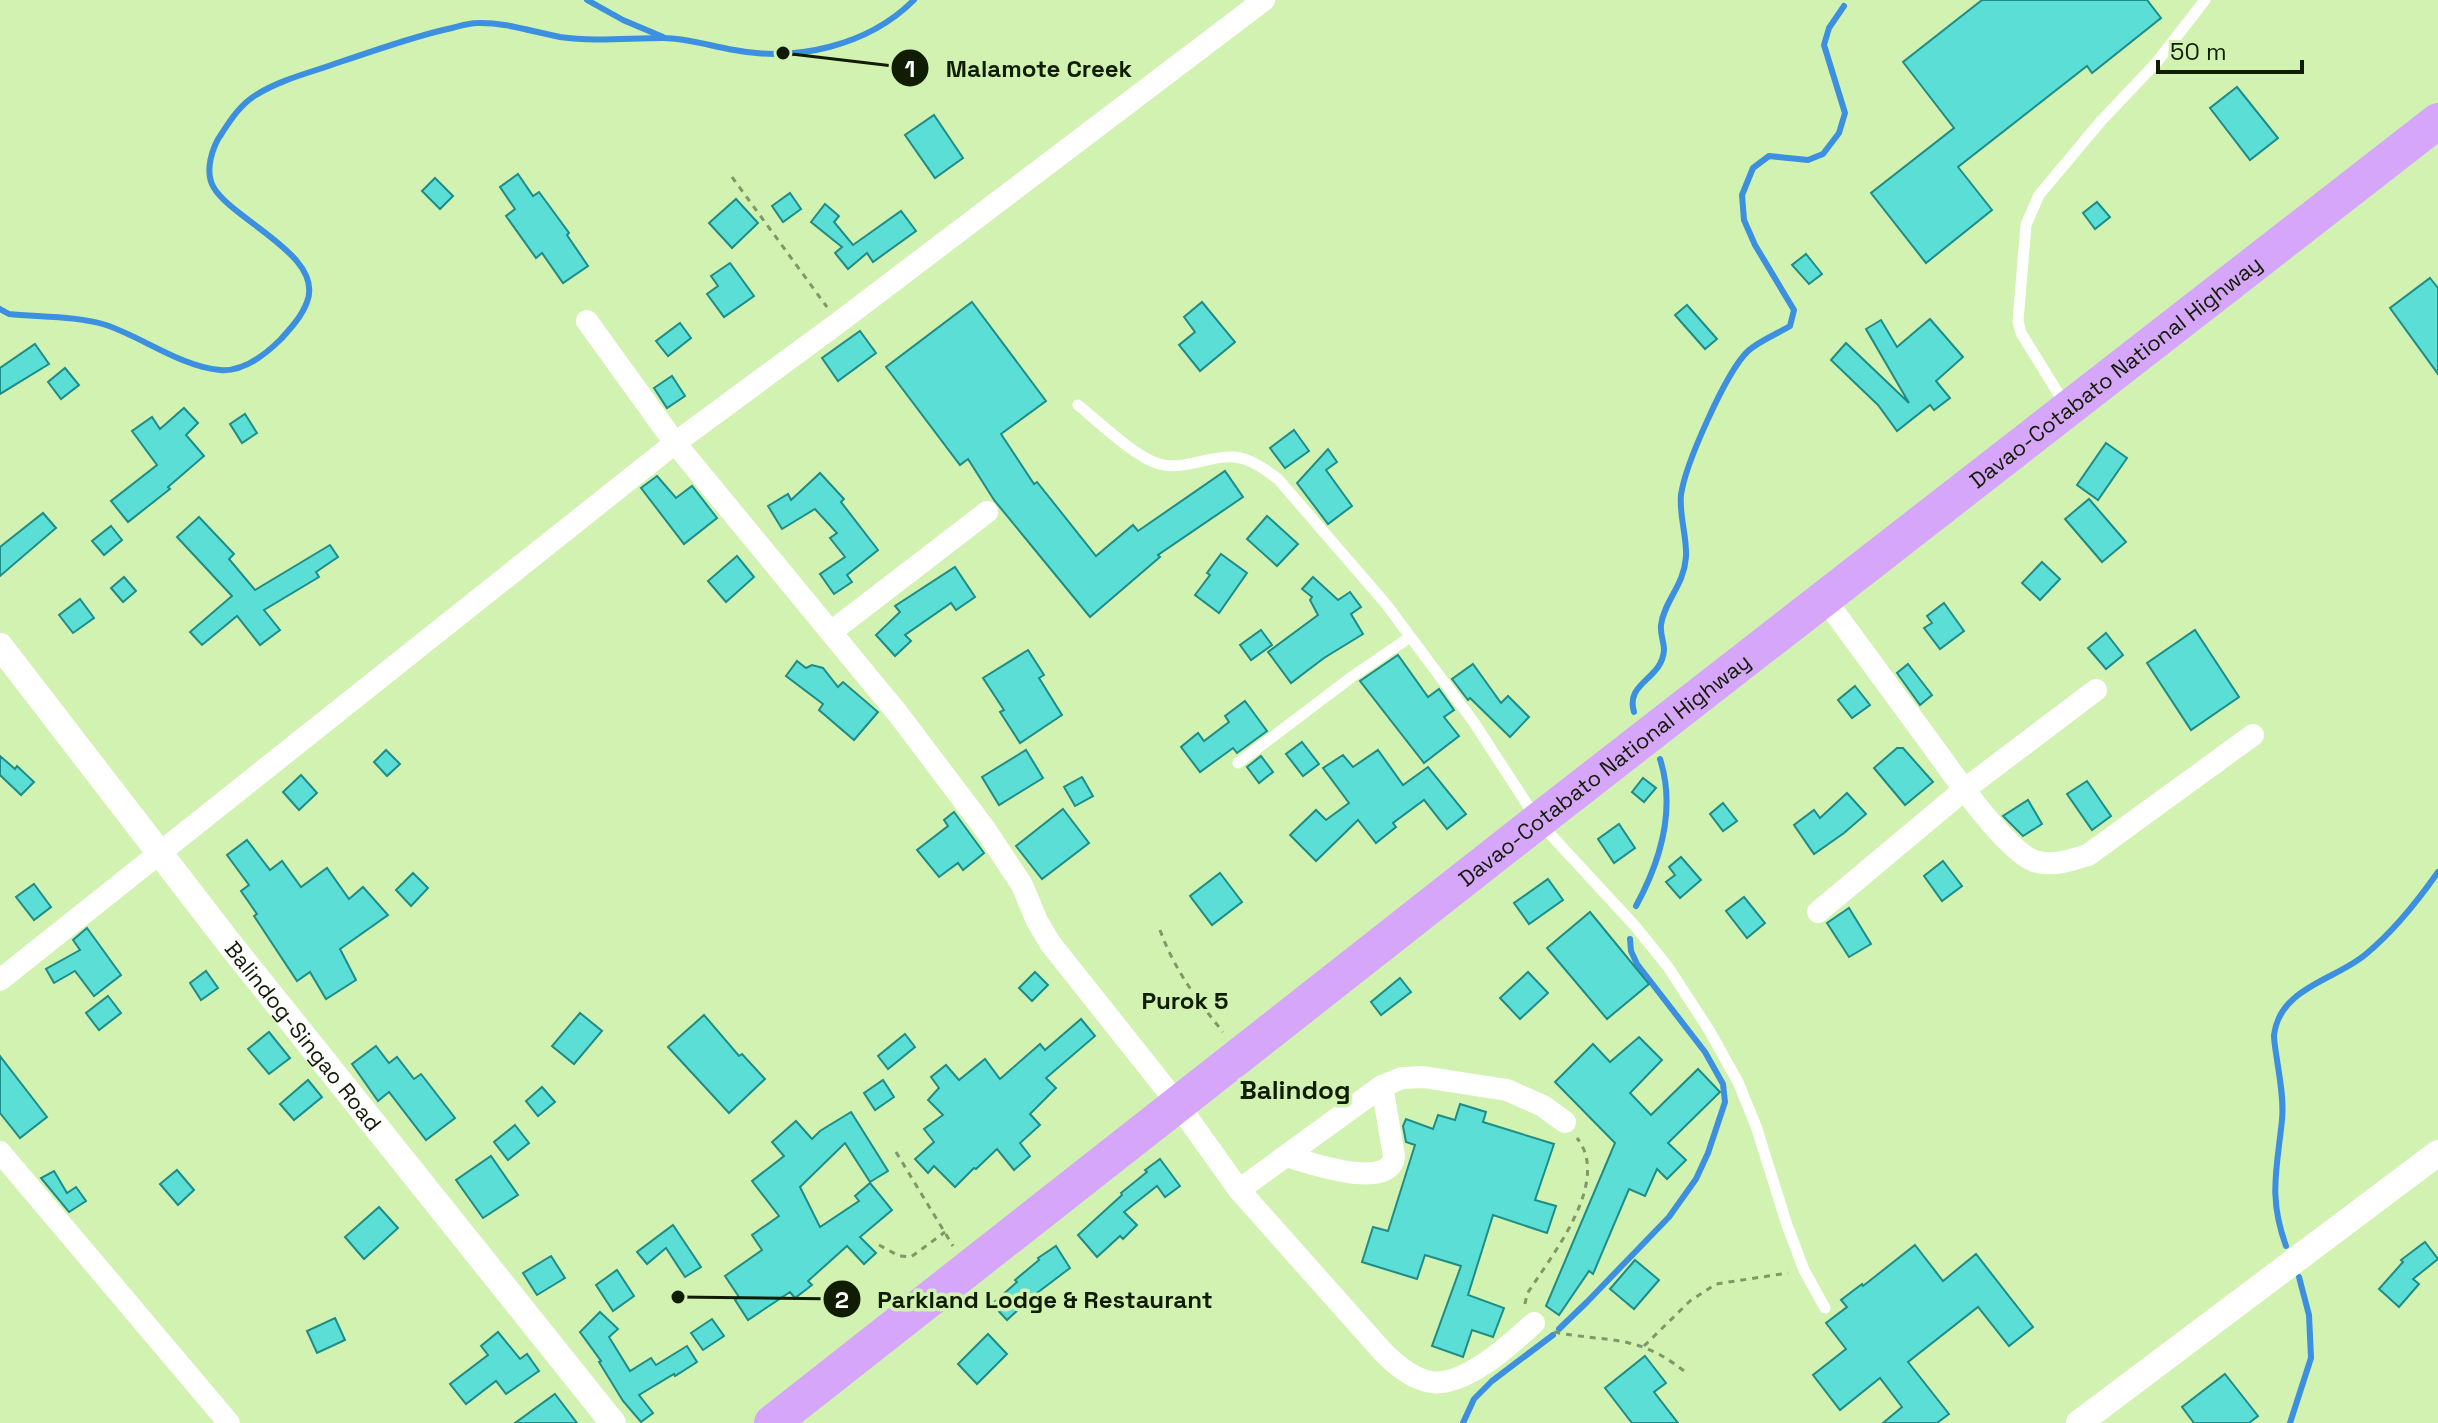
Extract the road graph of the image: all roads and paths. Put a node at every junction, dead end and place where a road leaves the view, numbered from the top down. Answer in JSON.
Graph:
{"nodes":[{"id":1,"x":1264,"y":0,"type":"edge"},
{"id":2,"x":2205,"y":0,"type":"edge"},
{"id":3,"x":2438,"y":121,"type":"edge"},
{"id":4,"x":732,"y":177,"type":"dead end"},
{"id":5,"x":587,"y":321,"type":"dead end"},
{"id":6,"x":838,"y":323,"type":"junction"},
{"id":7,"x":1078,"y":405,"type":"dead end"},
{"id":8,"x":2068,"y":409,"type":"junction"},
{"id":9,"x":675,"y":443,"type":"junction"},
{"id":10,"x":987,"y":512,"type":"dead end"},
{"id":11,"x":1824,"y":598,"type":"junction"},
{"id":12,"x":831,"y":632,"type":"junction"},
{"id":13,"x":1410,"y":637,"type":"junction"},
{"id":14,"x":0,"y":646,"type":"edge"},
{"id":15,"x":2096,"y":690,"type":"dead end"},
{"id":16,"x":2253,"y":735,"type":"dead end"},
{"id":17,"x":1238,"y":763,"type":"dead end"},
{"id":18,"x":1965,"y":789,"type":"junction"},
{"id":19,"x":1538,"y":821,"type":"junction"},
{"id":20,"x":158,"y":853,"type":"junction"},
{"id":21,"x":1818,"y":912,"type":"dead end"},
{"id":22,"x":1160,"y":930,"type":"dead end"},
{"id":23,"x":0,"y":980,"type":"edge"},
{"id":24,"x":1241,"y":1053,"type":"junction"},
{"id":25,"x":1382,"y":1086,"type":"junction"},
{"id":26,"x":1177,"y":1103,"type":"junction"},
{"id":27,"x":1565,"y":1122,"type":"joint"},
{"id":28,"x":0,"y":1152,"type":"edge"},
{"id":29,"x":896,"y":1152,"type":"dead end"},
{"id":30,"x":2438,"y":1153,"type":"edge"},
{"id":31,"x":1286,"y":1156,"type":"junction"},
{"id":32,"x":1239,"y":1190,"type":"junction"},
{"id":33,"x":945,"y":1232,"type":"junction"},
{"id":34,"x":879,"y":1245,"type":"dead end"},
{"id":35,"x":1804,"y":1270,"type":"junction"},
{"id":36,"x":967,"y":1271,"type":"junction"},
{"id":37,"x":1825,"y":1308,"type":"dead end"},
{"id":38,"x":1534,"y":1323,"type":"junction"},
{"id":39,"x":1644,"y":1346,"type":"junction"},
{"id":40,"x":1684,"y":1371,"type":"dead end"},
{"id":41,"x":229,"y":1423,"type":"edge"},
{"id":42,"x":613,"y":1423,"type":"edge"},
{"id":43,"x":772,"y":1423,"type":"edge"},
{"id":44,"x":2079,"y":1423,"type":"edge"}],
"edges":[{"from":1,"to":6,"type":"street"},
{"from":2,"to":8,"type":"lane"},
{"from":3,"to":8,"type":"highway","name":"Davao-Cotabato National Highway"},
{"from":4,"to":6,"type":"path"},
{"from":5,"to":9,"type":"street"},
{"from":6,"to":9,"type":"street"},
{"from":7,"to":13,"type":"lane"},
{"from":8,"to":11,"type":"highway","name":"Davao-Cotabato National Highway"},
{"from":9,"to":12,"type":"street"},
{"from":9,"to":20,"type":"street"},
{"from":10,"to":12,"type":"street"},
{"from":11,"to":18,"type":"street"},
{"from":11,"to":19,"type":"highway","name":"Davao-Cotabato National Highway"},
{"from":12,"to":26,"type":"street"},
{"from":13,"to":17,"type":"lane"},
{"from":13,"to":19,"type":"lane"},
{"from":14,"to":20,"type":"street","name":"Balindog-Singao Road"},
{"from":15,"to":18,"type":"street"},
{"from":16,"to":18,"type":"street"},
{"from":18,"to":21,"type":"street"},
{"from":19,"to":24,"type":"highway","name":"Davao-Cotabato National Highway"},
{"from":19,"to":35,"type":"lane"},
{"from":20,"to":23,"type":"street"},
{"from":20,"to":42,"type":"street","name":"Balindog-Singao Road"},
{"from":22,"to":24,"type":"path"},
{"from":24,"to":26,"type":"highway","name":"Davao-Cotabato National Highway"},
{"from":25,"to":27,"type":"street"},
{"from":25,"to":31,"type":"street"},
{"from":25,"to":31,"type":"street"},
{"from":26,"to":32,"type":"street"},
{"from":26,"to":36,"type":"highway","name":"Davao-Cotabato National Highway"},
{"from":27,"to":38,"type":"path"},
{"from":28,"to":41,"type":"street"},
{"from":29,"to":33,"type":"path"},
{"from":30,"to":44,"type":"street"},
{"from":31,"to":32,"type":"street"},
{"from":32,"to":38,"type":"street"},
{"from":33,"to":34,"type":"path"},
{"from":33,"to":36,"type":"path"},
{"from":35,"to":37,"type":"lane"},
{"from":35,"to":39,"type":"path"},
{"from":36,"to":43,"type":"highway","name":"Davao-Cotabato National Highway"},
{"from":38,"to":39,"type":"path"},
{"from":39,"to":40,"type":"path"}]}
